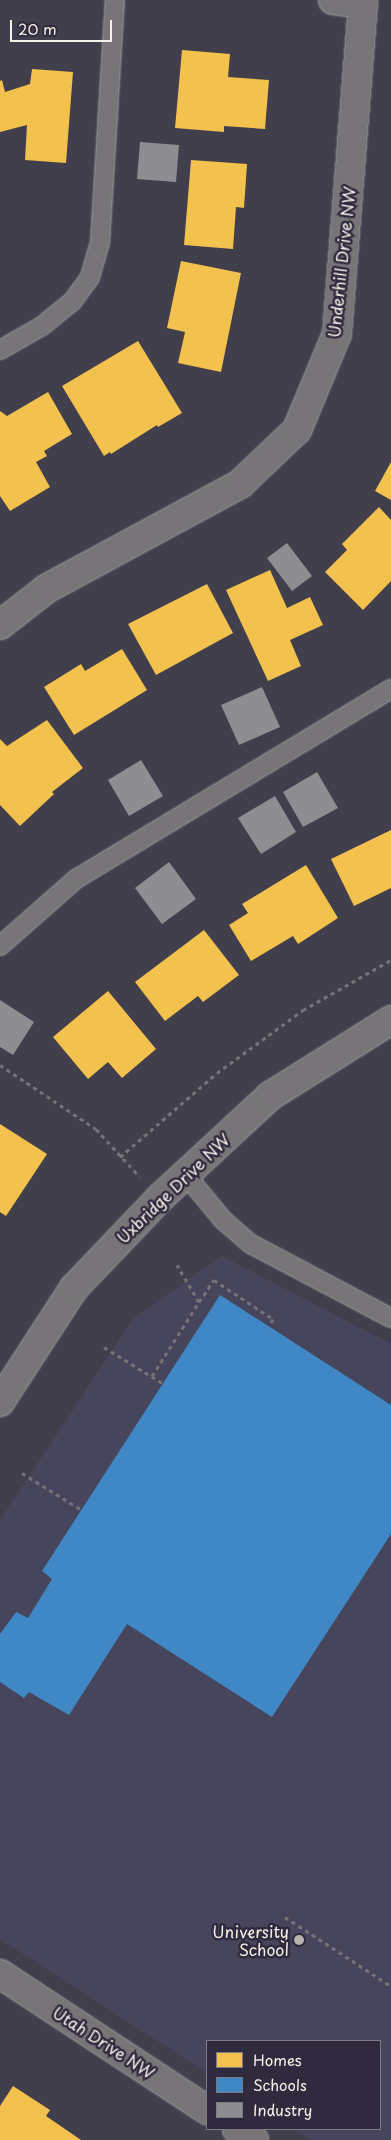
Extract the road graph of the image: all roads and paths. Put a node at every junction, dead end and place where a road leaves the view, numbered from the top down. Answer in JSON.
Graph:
{"nodes":[{"id":1,"x":115,"y":0,"type":"edge"},
{"id":2,"x":333,"y":0,"type":"edge"},
{"id":3,"x":363,"y":2,"type":"edge"},
{"id":4,"x":0,"y":350,"type":"edge"},
{"id":5,"x":0,"y":625,"type":"edge"},
{"id":6,"x":391,"y":689,"type":"edge"},
{"id":7,"x":0,"y":946,"type":"edge"},
{"id":8,"x":391,"y":960,"type":"edge"},
{"id":9,"x":391,"y":1020,"type":"edge"},
{"id":10,"x":0,"y":1065,"type":"edge"},
{"id":11,"x":120,"y":1157,"type":"junction"},
{"id":12,"x":185,"y":1174,"type":"junction"},
{"id":13,"x":161,"y":1197,"type":"junction"},
{"id":14,"x":176,"y":1265,"type":"dead end"},
{"id":15,"x":199,"y":1302,"type":"junction"},
{"id":16,"x":391,"y":1318,"type":"edge"},
{"id":17,"x":269,"y":1326,"type":"dead end"},
{"id":18,"x":104,"y":1347,"type":"dead end"},
{"id":19,"x":152,"y":1376,"type":"junction"},
{"id":20,"x":164,"y":1384,"type":"dead end"},
{"id":21,"x":0,"y":1402,"type":"edge"},
{"id":22,"x":22,"y":1473,"type":"dead end"},
{"id":23,"x":82,"y":1510,"type":"dead end"},
{"id":24,"x":285,"y":1917,"type":"dead end"},
{"id":25,"x":0,"y":1974,"type":"edge"},
{"id":26,"x":391,"y":1986,"type":"edge"},
{"id":27,"x":206,"y":2109,"type":"edge"},
{"id":28,"x":239,"y":2130,"type":"edge"},
{"id":29,"x":254,"y":2140,"type":"edge"}],
"edges":[{"from":1,"to":4,"type":"lane"},
{"from":2,"to":3,"type":"street"},
{"from":3,"to":5,"type":"street","name":"Underhill Drive NW"},
{"from":6,"to":7,"type":"lane"},
{"from":8,"to":11,"type":"path"},
{"from":9,"to":12,"type":"street","name":"Uxbridge Drive NW"},
{"from":10,"to":11,"type":"path"},
{"from":11,"to":13,"type":"path"},
{"from":12,"to":13,"type":"street","name":"Uxbridge Drive NW"},
{"from":12,"to":16,"type":"lane"},
{"from":13,"to":21,"type":"street","name":"Uxbridge Drive NW"},
{"from":14,"to":15,"type":"path"},
{"from":15,"to":17,"type":"path"},
{"from":15,"to":19,"type":"path"},
{"from":18,"to":19,"type":"path"},
{"from":19,"to":20,"type":"path"},
{"from":22,"to":23,"type":"path"},
{"from":24,"to":26,"type":"path"},
{"from":25,"to":27,"type":"street","name":"Utah Drive NW"},
{"from":28,"to":29,"type":"street"}]}
